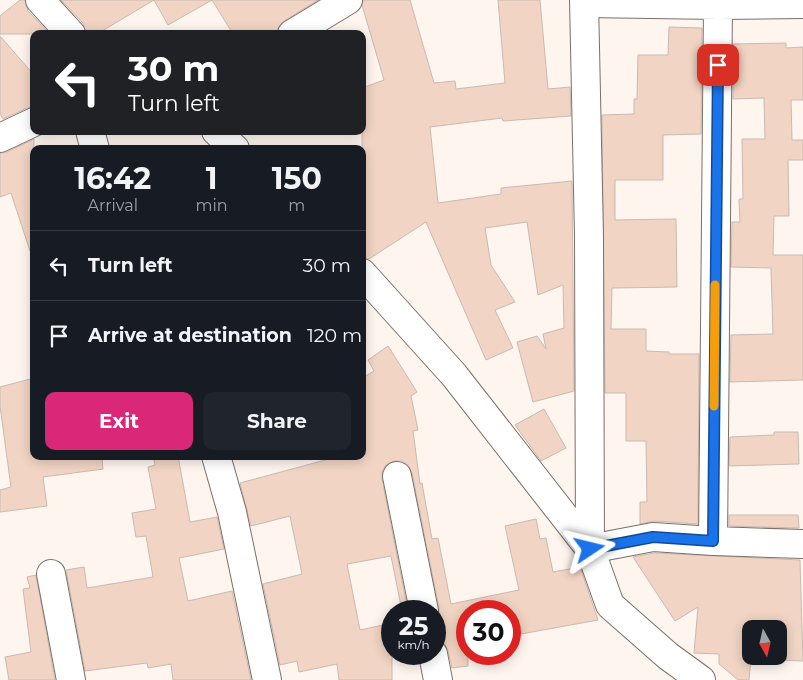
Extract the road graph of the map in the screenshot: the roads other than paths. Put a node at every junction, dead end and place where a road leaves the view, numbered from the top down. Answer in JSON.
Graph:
{"nodes":[{"id":1,"x":40,"y":0,"type":"edge"},
{"id":2,"x":348,"y":0,"type":"edge"},
{"id":3,"x":585,"y":1,"type":"edge"},
{"id":4,"x":803,"y":4,"type":"edge"},
{"id":5,"x":718,"y":5,"type":"junction"},
{"id":6,"x":67,"y":30,"type":"edge"},
{"id":7,"x":299,"y":30,"type":"edge"},
{"id":8,"x":30,"y":124,"type":"edge"},
{"id":9,"x":220,"y":135,"type":"edge"},
{"id":10,"x":0,"y":138,"type":"edge"},
{"id":11,"x":231,"y":145,"type":"edge"},
{"id":12,"x":366,"y":277,"type":"edge"},
{"id":13,"x":217,"y":460,"type":"edge"},
{"id":14,"x":397,"y":476,"type":"dead end"},
{"id":15,"x":713,"y":541,"type":"junction"},
{"id":16,"x":803,"y":544,"type":"edge"},
{"id":17,"x":590,"y":549,"type":"junction"},
{"id":18,"x":51,"y":574,"type":"dead end"},
{"id":19,"x":422,"y":600,"type":"edge"},
{"id":20,"x":435,"y":665,"type":"edge"},
{"id":21,"x":71,"y":680,"type":"edge"},
{"id":22,"x":267,"y":680,"type":"edge"},
{"id":23,"x":438,"y":680,"type":"edge"},
{"id":24,"x":701,"y":680,"type":"edge"}],
"edges":[{"from":1,"to":6,"type":"street"},
{"from":2,"to":7,"type":"street"},
{"from":3,"to":5,"type":"street"},
{"from":3,"to":17,"type":"street"},
{"from":4,"to":5,"type":"street"},
{"from":5,"to":15,"type":"street"},
{"from":8,"to":10,"type":"street"},
{"from":9,"to":11,"type":"street"},
{"from":12,"to":17,"type":"street"},
{"from":13,"to":22,"type":"street"},
{"from":14,"to":19,"type":"street"},
{"from":15,"to":16,"type":"street"},
{"from":15,"to":17,"type":"street"},
{"from":17,"to":24,"type":"street"},
{"from":18,"to":21,"type":"street"},
{"from":20,"to":23,"type":"street"}]}
